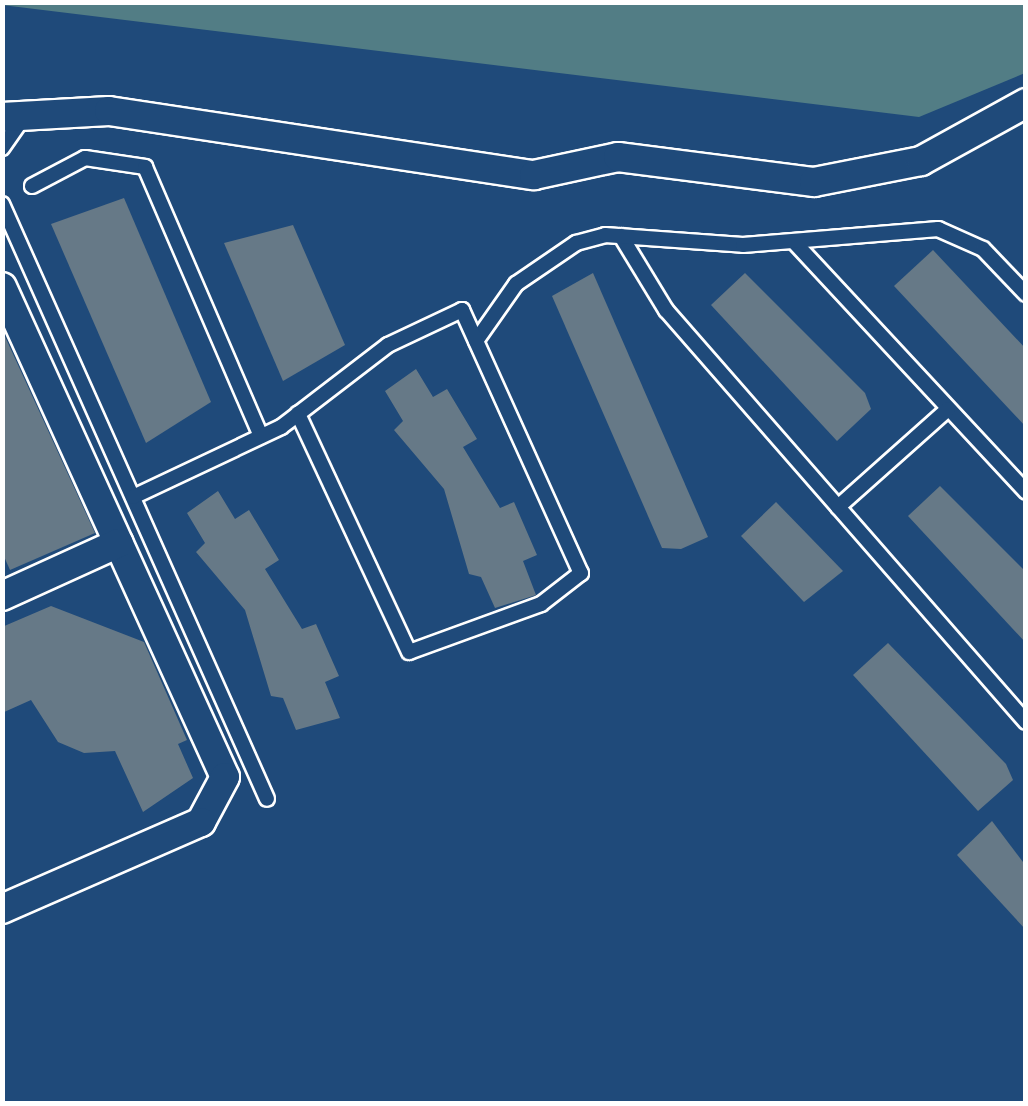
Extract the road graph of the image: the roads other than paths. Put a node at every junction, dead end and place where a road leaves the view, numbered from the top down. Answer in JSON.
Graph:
{"nodes":[{"id":1,"x":1026,"y":104,"type":"edge"},
{"id":2,"x":13,"y":116,"type":"edge"},
{"id":3,"x":2,"y":148,"type":"edge"},
{"id":4,"x":32,"y":186,"type":"dead end"},
{"id":5,"x":2,"y":204,"type":"edge"},
{"id":6,"x":622,"y":236,"type":"junction"},
{"id":7,"x":795,"y":244,"type":"junction"},
{"id":8,"x":2,"y":287,"type":"edge"},
{"id":9,"x":1026,"y":294,"type":"edge"},
{"id":10,"x":476,"y":340,"type":"junction"},
{"id":11,"x":948,"y":409,"type":"junction"},
{"id":12,"x":298,"y":414,"type":"junction"},
{"id":13,"x":261,"y":436,"type":"junction"},
{"id":14,"x":1026,"y":492,"type":"edge"},
{"id":15,"x":133,"y":498,"type":"junction"},
{"id":16,"x":838,"y":506,"type":"junction"},
{"id":17,"x":119,"y":543,"type":"junction"},
{"id":18,"x":2,"y":596,"type":"edge"},
{"id":19,"x":1026,"y":722,"type":"edge"},
{"id":20,"x":267,"y":799,"type":"dead end"},
{"id":21,"x":2,"y":908,"type":"edge"}],
"edges":[{"from":1,"to":2,"type":"street"},
{"from":2,"to":3,"type":"lane"},
{"from":4,"to":13,"type":"lane"},
{"from":5,"to":15,"type":"lane"},
{"from":6,"to":7,"type":"lane"},
{"from":6,"to":10,"type":"lane"},
{"from":6,"to":16,"type":"lane"},
{"from":7,"to":9,"type":"lane"},
{"from":7,"to":11,"type":"lane"},
{"from":8,"to":17,"type":"street"},
{"from":10,"to":12,"type":"lane"},
{"from":10,"to":12,"type":"lane"},
{"from":11,"to":14,"type":"lane"},
{"from":11,"to":16,"type":"lane"},
{"from":12,"to":13,"type":"lane"},
{"from":13,"to":15,"type":"lane"},
{"from":15,"to":20,"type":"lane"},
{"from":16,"to":19,"type":"lane"},
{"from":17,"to":18,"type":"street"},
{"from":17,"to":21,"type":"street"}]}
